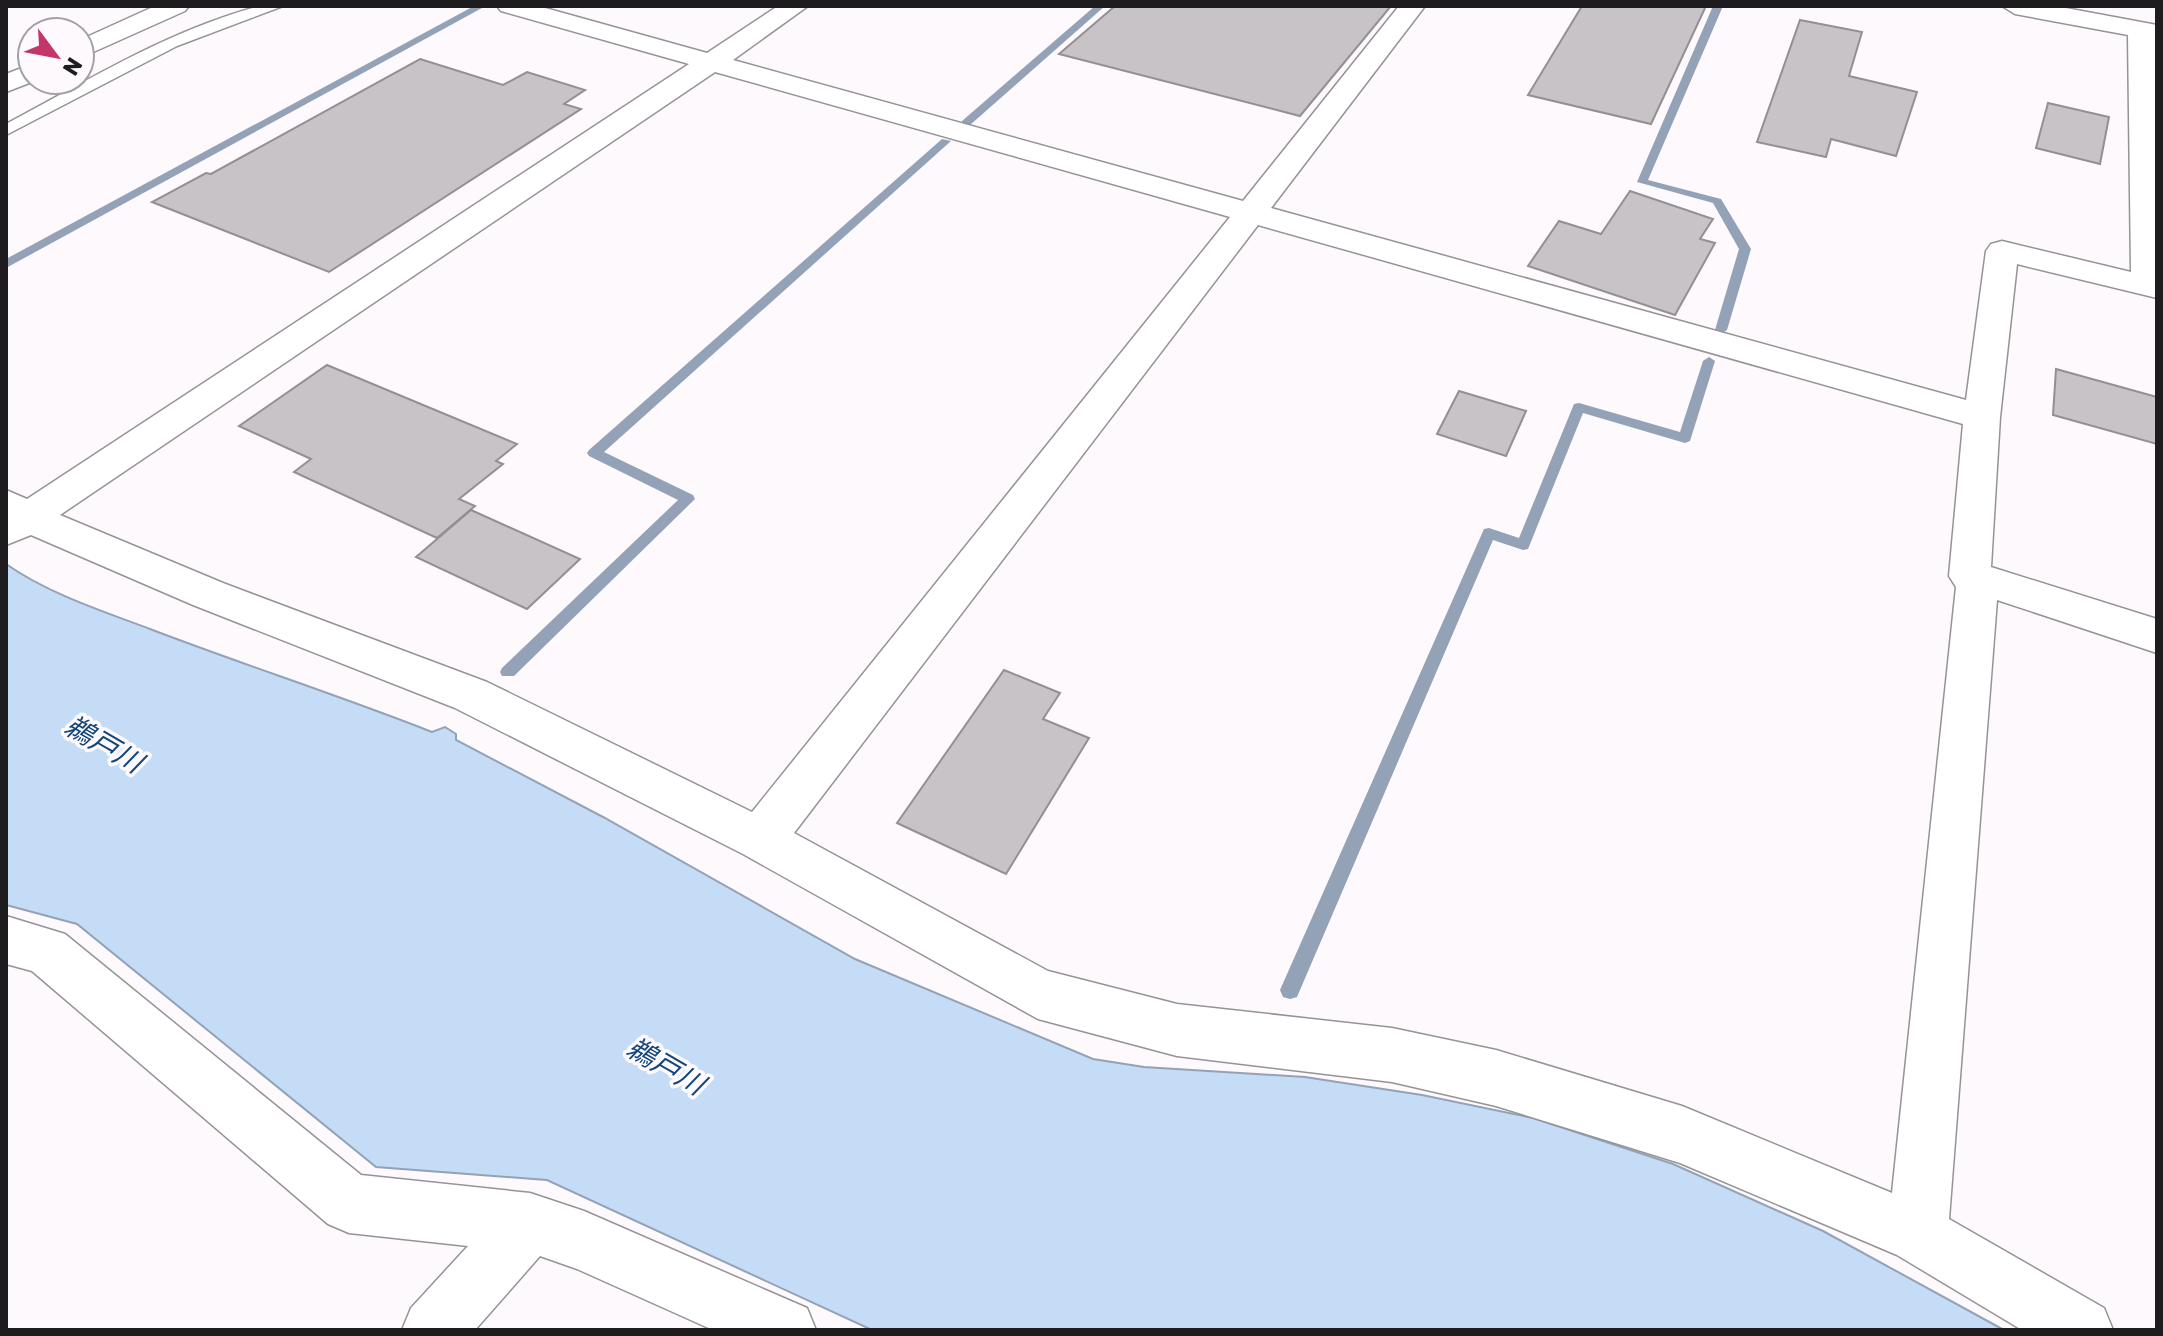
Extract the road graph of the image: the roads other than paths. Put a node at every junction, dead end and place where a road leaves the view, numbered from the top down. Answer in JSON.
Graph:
{"nodes":[{"id":1,"x":176,"y":6,"type":"edge"},
{"id":2,"x":276,"y":6,"type":"edge"},
{"id":3,"x":510,"y":6,"type":"edge"},
{"id":4,"x":795,"y":6,"type":"edge"},
{"id":5,"x":1412,"y":6,"type":"edge"},
{"id":6,"x":2025,"y":7,"type":"edge"},
{"id":7,"x":2149,"y":31,"type":"edge"},
{"id":8,"x":96,"y":43,"type":"edge"},
{"id":9,"x":710,"y":63,"type":"junction"},
{"id":10,"x":6,"y":130,"type":"edge"},
{"id":11,"x":1250,"y":213,"type":"junction"},
{"id":12,"x":2153,"y":287,"type":"edge"},
{"id":13,"x":1982,"y":417,"type":"junction"},
{"id":14,"x":12,"y":521,"type":"edge"},
{"id":15,"x":1978,"y":579,"type":"junction"},
{"id":16,"x":2157,"y":636,"type":"edge"},
{"id":17,"x":760,"y":839,"type":"junction"},
{"id":18,"x":6,"y":940,"type":"edge"},
{"id":19,"x":530,"y":1223,"type":"junction"},
{"id":20,"x":1918,"y":1234,"type":"junction"},
{"id":21,"x":433,"y":1330,"type":"edge"},
{"id":22,"x":785,"y":1330,"type":"edge"},
{"id":23,"x":2082,"y":1330,"type":"edge"}],
"edges":[{"from":1,"to":8,"type":"street"},
{"from":2,"to":10,"type":"lane"},
{"from":3,"to":9,"type":"street"},
{"from":4,"to":9,"type":"street"},
{"from":5,"to":11,"type":"street"},
{"from":6,"to":7,"type":"street"},
{"from":7,"to":12,"type":"street"},
{"from":9,"to":11,"type":"street"},
{"from":9,"to":14,"type":"street"},
{"from":11,"to":13,"type":"street"},
{"from":11,"to":17,"type":"street"},
{"from":12,"to":13,"type":"street"},
{"from":13,"to":15,"type":"street"},
{"from":14,"to":17,"type":"street"},
{"from":15,"to":16,"type":"street"},
{"from":15,"to":20,"type":"street"},
{"from":17,"to":20,"type":"street"},
{"from":18,"to":19,"type":"street"},
{"from":19,"to":21,"type":"street"},
{"from":19,"to":22,"type":"street"},
{"from":20,"to":23,"type":"street"}]}
